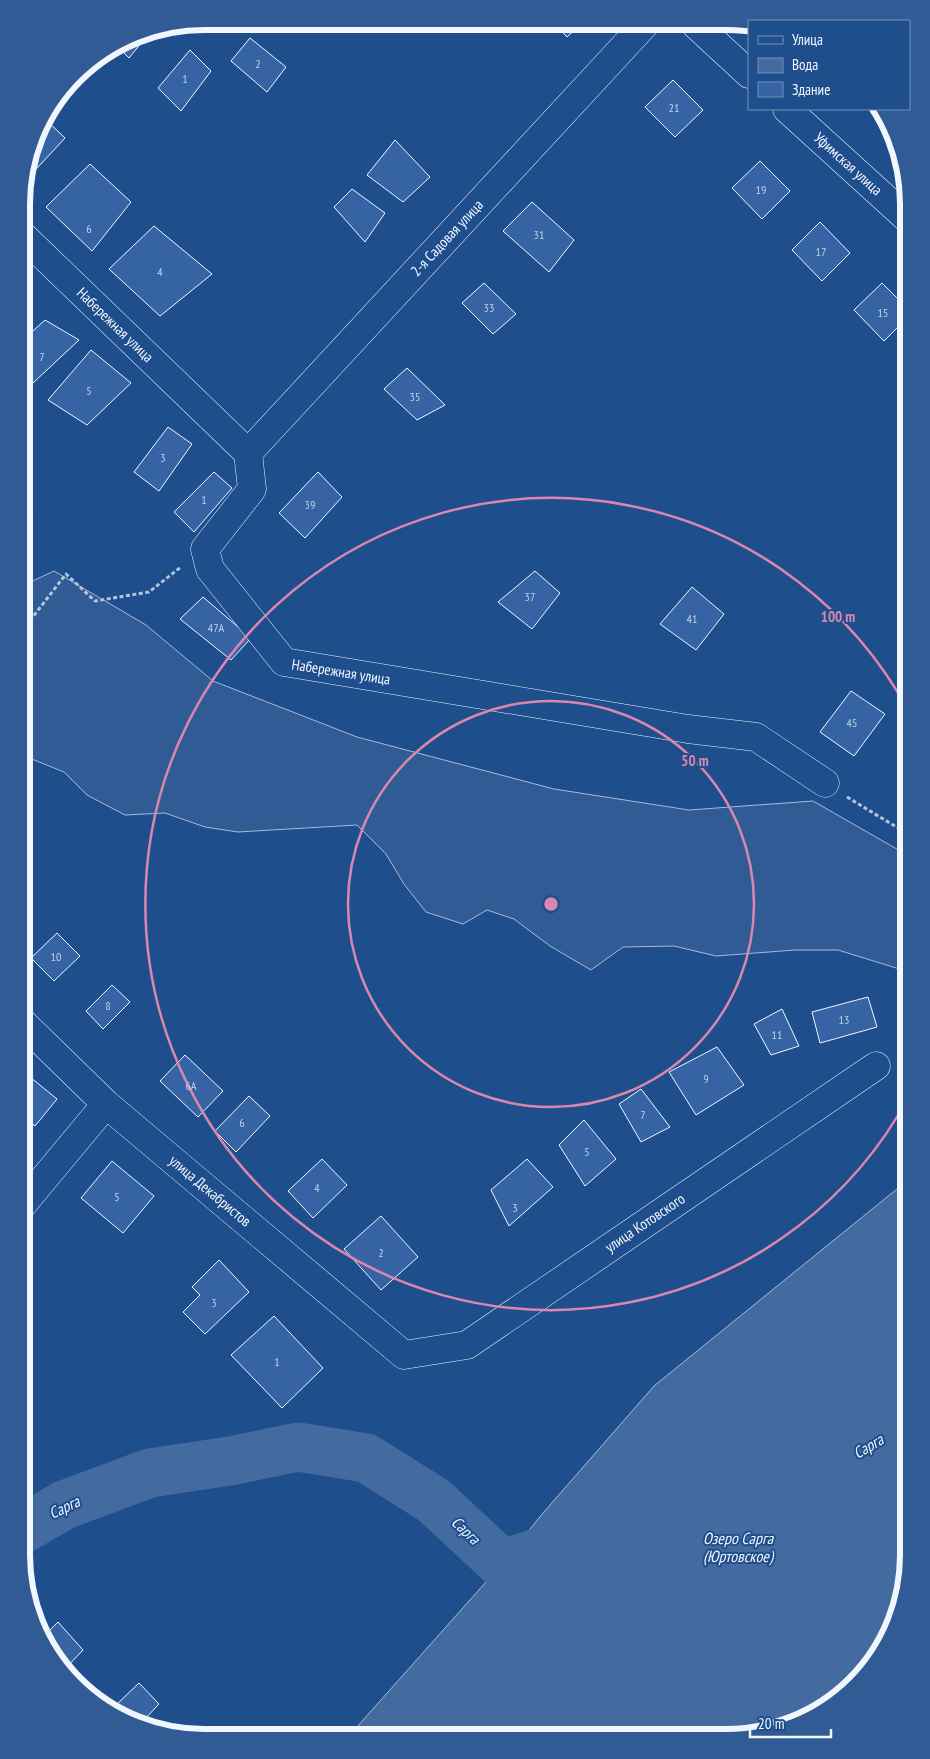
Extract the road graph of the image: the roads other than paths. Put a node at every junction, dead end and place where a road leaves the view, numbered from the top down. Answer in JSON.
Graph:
{"nodes":[{"id":1,"x":639,"y":30,"type":"edge"},
{"id":2,"x":701,"y":30,"type":"edge"},
{"id":3,"x":748,"y":73,"type":"edge"},
{"id":4,"x":788,"y":110,"type":"edge"},
{"id":5,"x":900,"y":212,"type":"edge"},
{"id":6,"x":30,"y":243,"type":"edge"},
{"id":7,"x":248,"y":453,"type":"junction"},
{"id":8,"x":825,"y":783,"type":"road end"},
{"id":9,"x":30,"y":1030,"type":"edge"},
{"id":10,"x":876,"y":1066,"type":"dead end"},
{"id":11,"x":106,"y":1104,"type":"junction"},
{"id":12,"x":30,"y":1194,"type":"edge"},
{"id":13,"x":404,"y":1355,"type":"joint"}],
"edges":[{"from":1,"to":7,"type":"street","name":"2-я Садовая улица"},
{"from":2,"to":3,"type":"street"},
{"from":4,"to":5,"type":"street","name":"Уфимская улица"},
{"from":6,"to":7,"type":"street","name":"Набережная улица"},
{"from":7,"to":8,"type":"street","name":"Набережная улица"},
{"from":9,"to":11,"type":"street","name":"улица Декабристов"},
{"from":10,"to":13,"type":"street","name":"улица Котовского"},
{"from":11,"to":12,"type":"street"},
{"from":11,"to":13,"type":"street","name":"улица Декабристов"}]}
